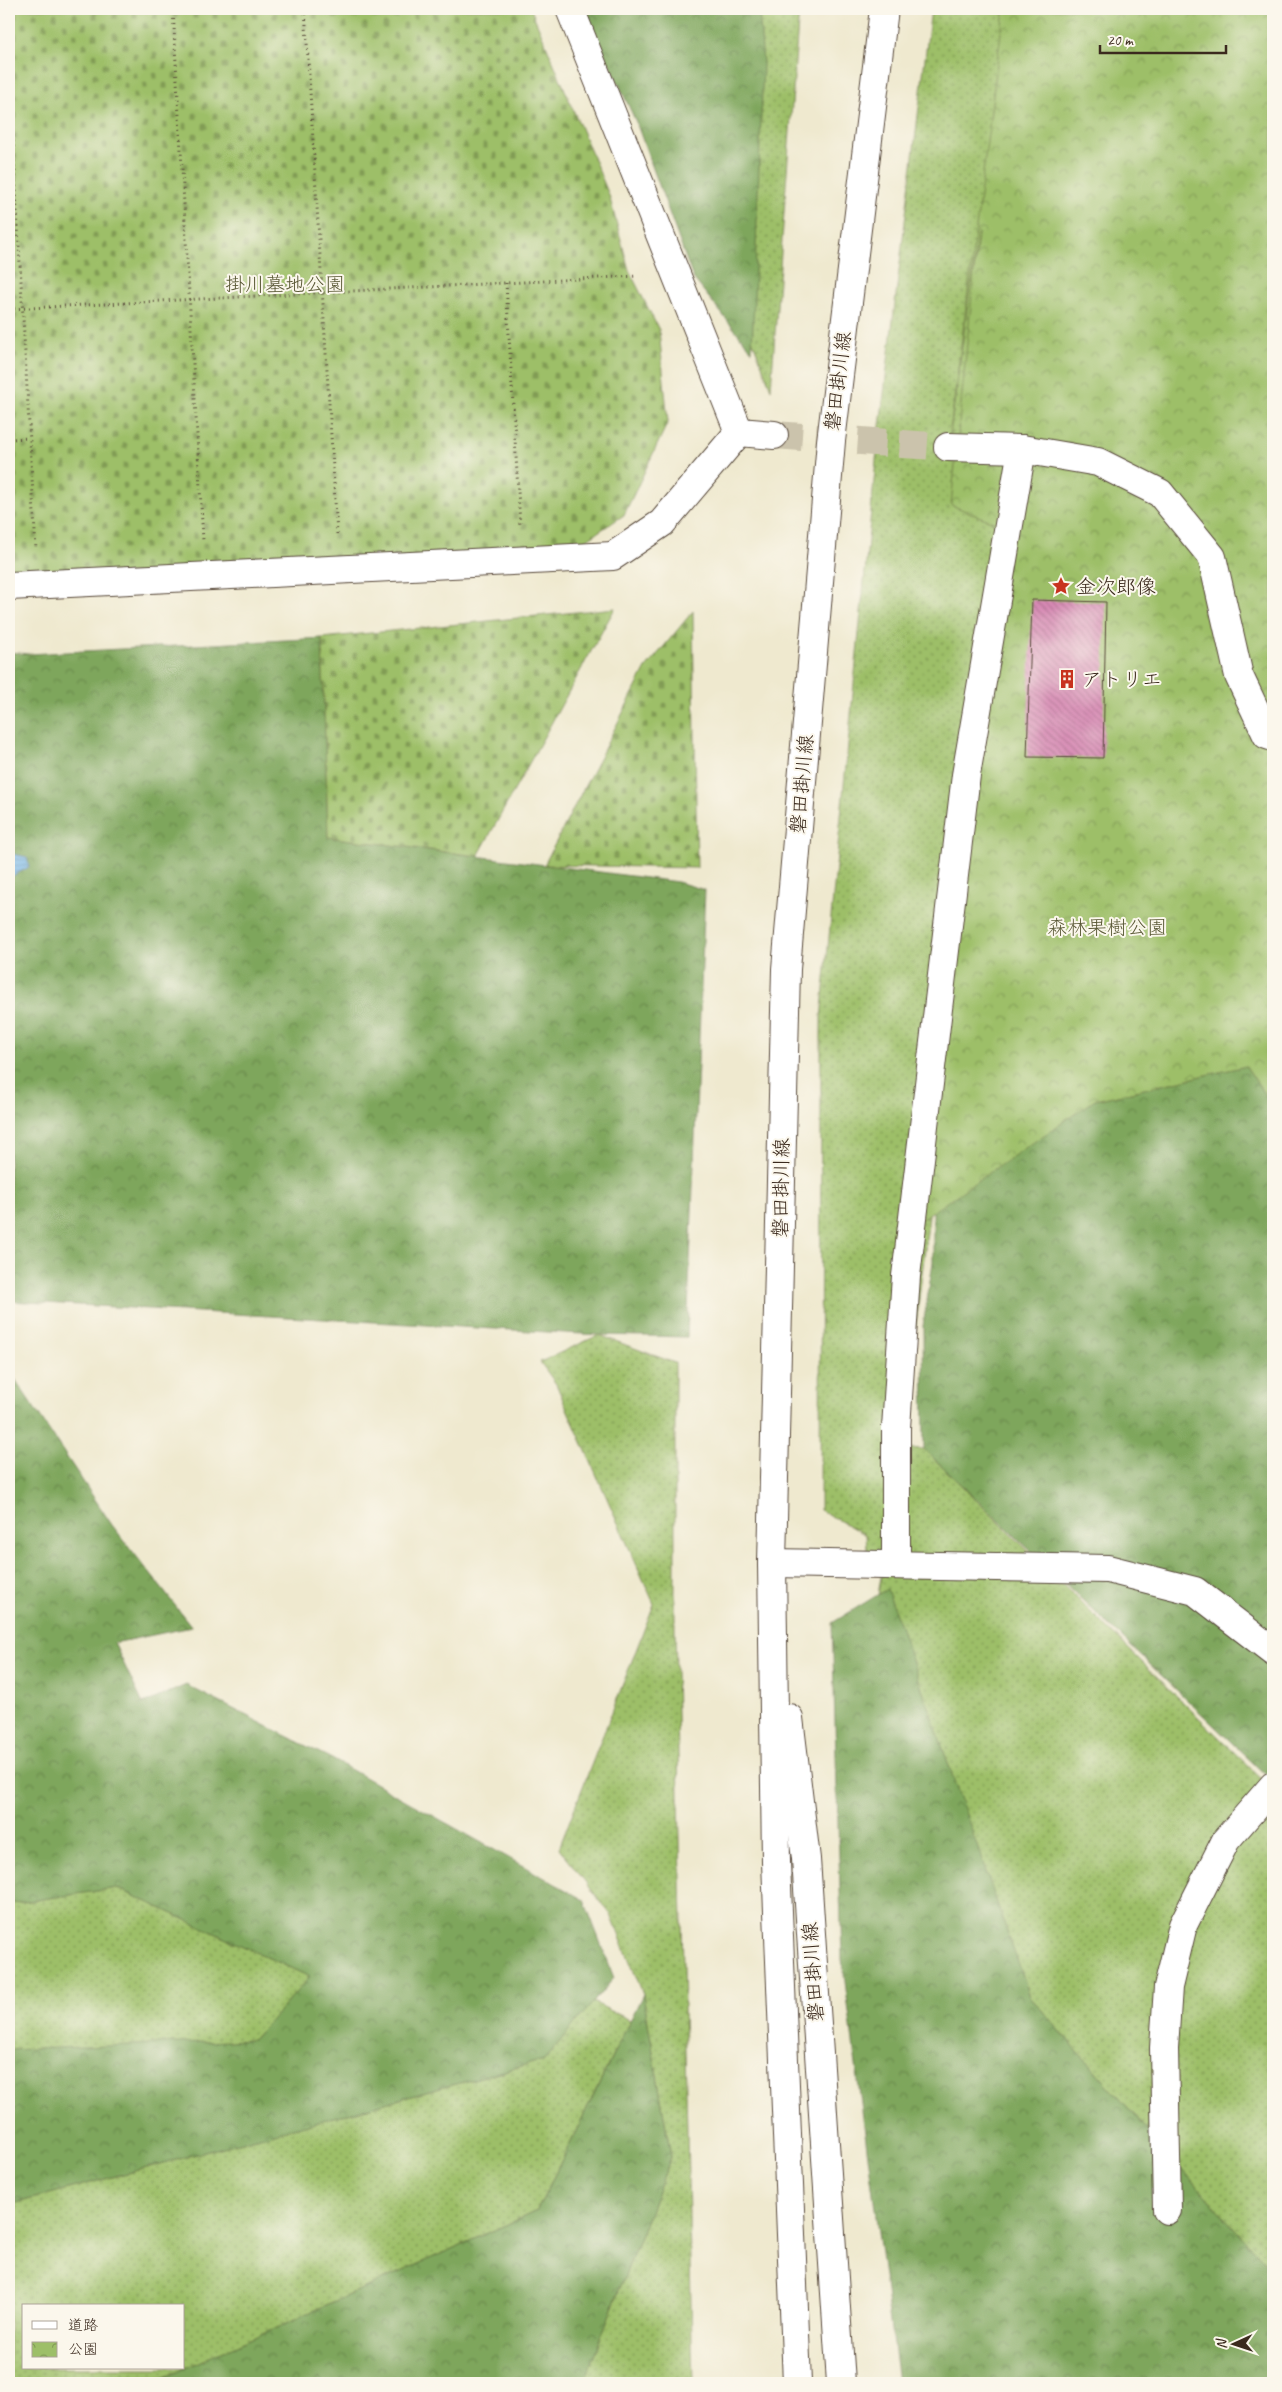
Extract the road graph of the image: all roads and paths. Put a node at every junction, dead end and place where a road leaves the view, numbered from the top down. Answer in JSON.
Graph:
{"nodes":[{"id":1,"x":173,"y":9,"type":"edge"},
{"id":2,"x":305,"y":9,"type":"edge"},
{"id":3,"x":570,"y":9,"type":"edge"},
{"id":4,"x":884,"y":9,"type":"edge"},
{"id":5,"x":9,"y":66,"type":"edge"},
{"id":6,"x":11,"y":132,"type":"edge"},
{"id":7,"x":676,"y":274,"type":"junction"},
{"id":8,"x":506,"y":283,"type":"junction"},
{"id":9,"x":322,"y":293,"type":"junction"},
{"id":10,"x":189,"y":300,"type":"junction"},
{"id":11,"x":23,"y":308,"type":"junction"},
{"id":12,"x":9,"y":309,"type":"edge"},
{"id":13,"x":739,"y":432,"type":"junction"},
{"id":14,"x":774,"y":434,"type":"tunnel mouth"},
{"id":15,"x":29,"y":438,"type":"junction"},
{"id":16,"x":9,"y":439,"type":"edge"},
{"id":17,"x":948,"y":447,"type":"tunnel mouth"},
{"id":18,"x":1022,"y":449,"type":"junction"},
{"id":19,"x":522,"y":560,"type":"junction"},
{"id":20,"x":340,"y":570,"type":"junction"},
{"id":21,"x":205,"y":576,"type":"junction"},
{"id":22,"x":38,"y":585,"type":"junction"},
{"id":23,"x":9,"y":586,"type":"edge"},
{"id":24,"x":1273,"y":738,"type":"edge"},
{"id":25,"x":772,"y":1563,"type":"junction"},
{"id":26,"x":896,"y":1564,"type":"junction"},
{"id":27,"x":1273,"y":1651,"type":"edge"},
{"id":28,"x":1273,"y":1786,"type":"edge"},
{"id":29,"x":1167,"y":2210,"type":"dead end"},
{"id":30,"x":797,"y":2383,"type":"edge"},
{"id":31,"x":841,"y":2383,"type":"edge"}],
"edges":[{"from":1,"to":10,"type":"path"},
{"from":2,"to":9,"type":"path"},
{"from":3,"to":7,"type":"main road"},
{"from":4,"to":25,"type":"main road","name":"磐田掛川線"},
{"from":5,"to":6,"type":"path"},
{"from":6,"to":11,"type":"path"},
{"from":7,"to":8,"type":"path"},
{"from":7,"to":13,"type":"main road"},
{"from":8,"to":9,"type":"path"},
{"from":8,"to":19,"type":"path"},
{"from":9,"to":10,"type":"path"},
{"from":9,"to":20,"type":"path"},
{"from":10,"to":11,"type":"path"},
{"from":10,"to":21,"type":"path"},
{"from":11,"to":12,"type":"path"},
{"from":11,"to":15,"type":"path"},
{"from":13,"to":14,"type":"main road"},
{"from":13,"to":19,"type":"main road"},
{"from":15,"to":16,"type":"path"},
{"from":15,"to":22,"type":"path"},
{"from":17,"to":18,"type":"main road"},
{"from":18,"to":24,"type":"main road"},
{"from":18,"to":26,"type":"main road"},
{"from":19,"to":20,"type":"main road"},
{"from":20,"to":21,"type":"main road"},
{"from":21,"to":22,"type":"main road"},
{"from":22,"to":23,"type":"main road"},
{"from":25,"to":26,"type":"main road"},
{"from":25,"to":30,"type":"main road","name":"磐田掛川線"},
{"from":25,"to":31,"type":"main road","name":"磐田掛川線"},
{"from":26,"to":27,"type":"main road"},
{"from":28,"to":29,"type":"main road"}]}
